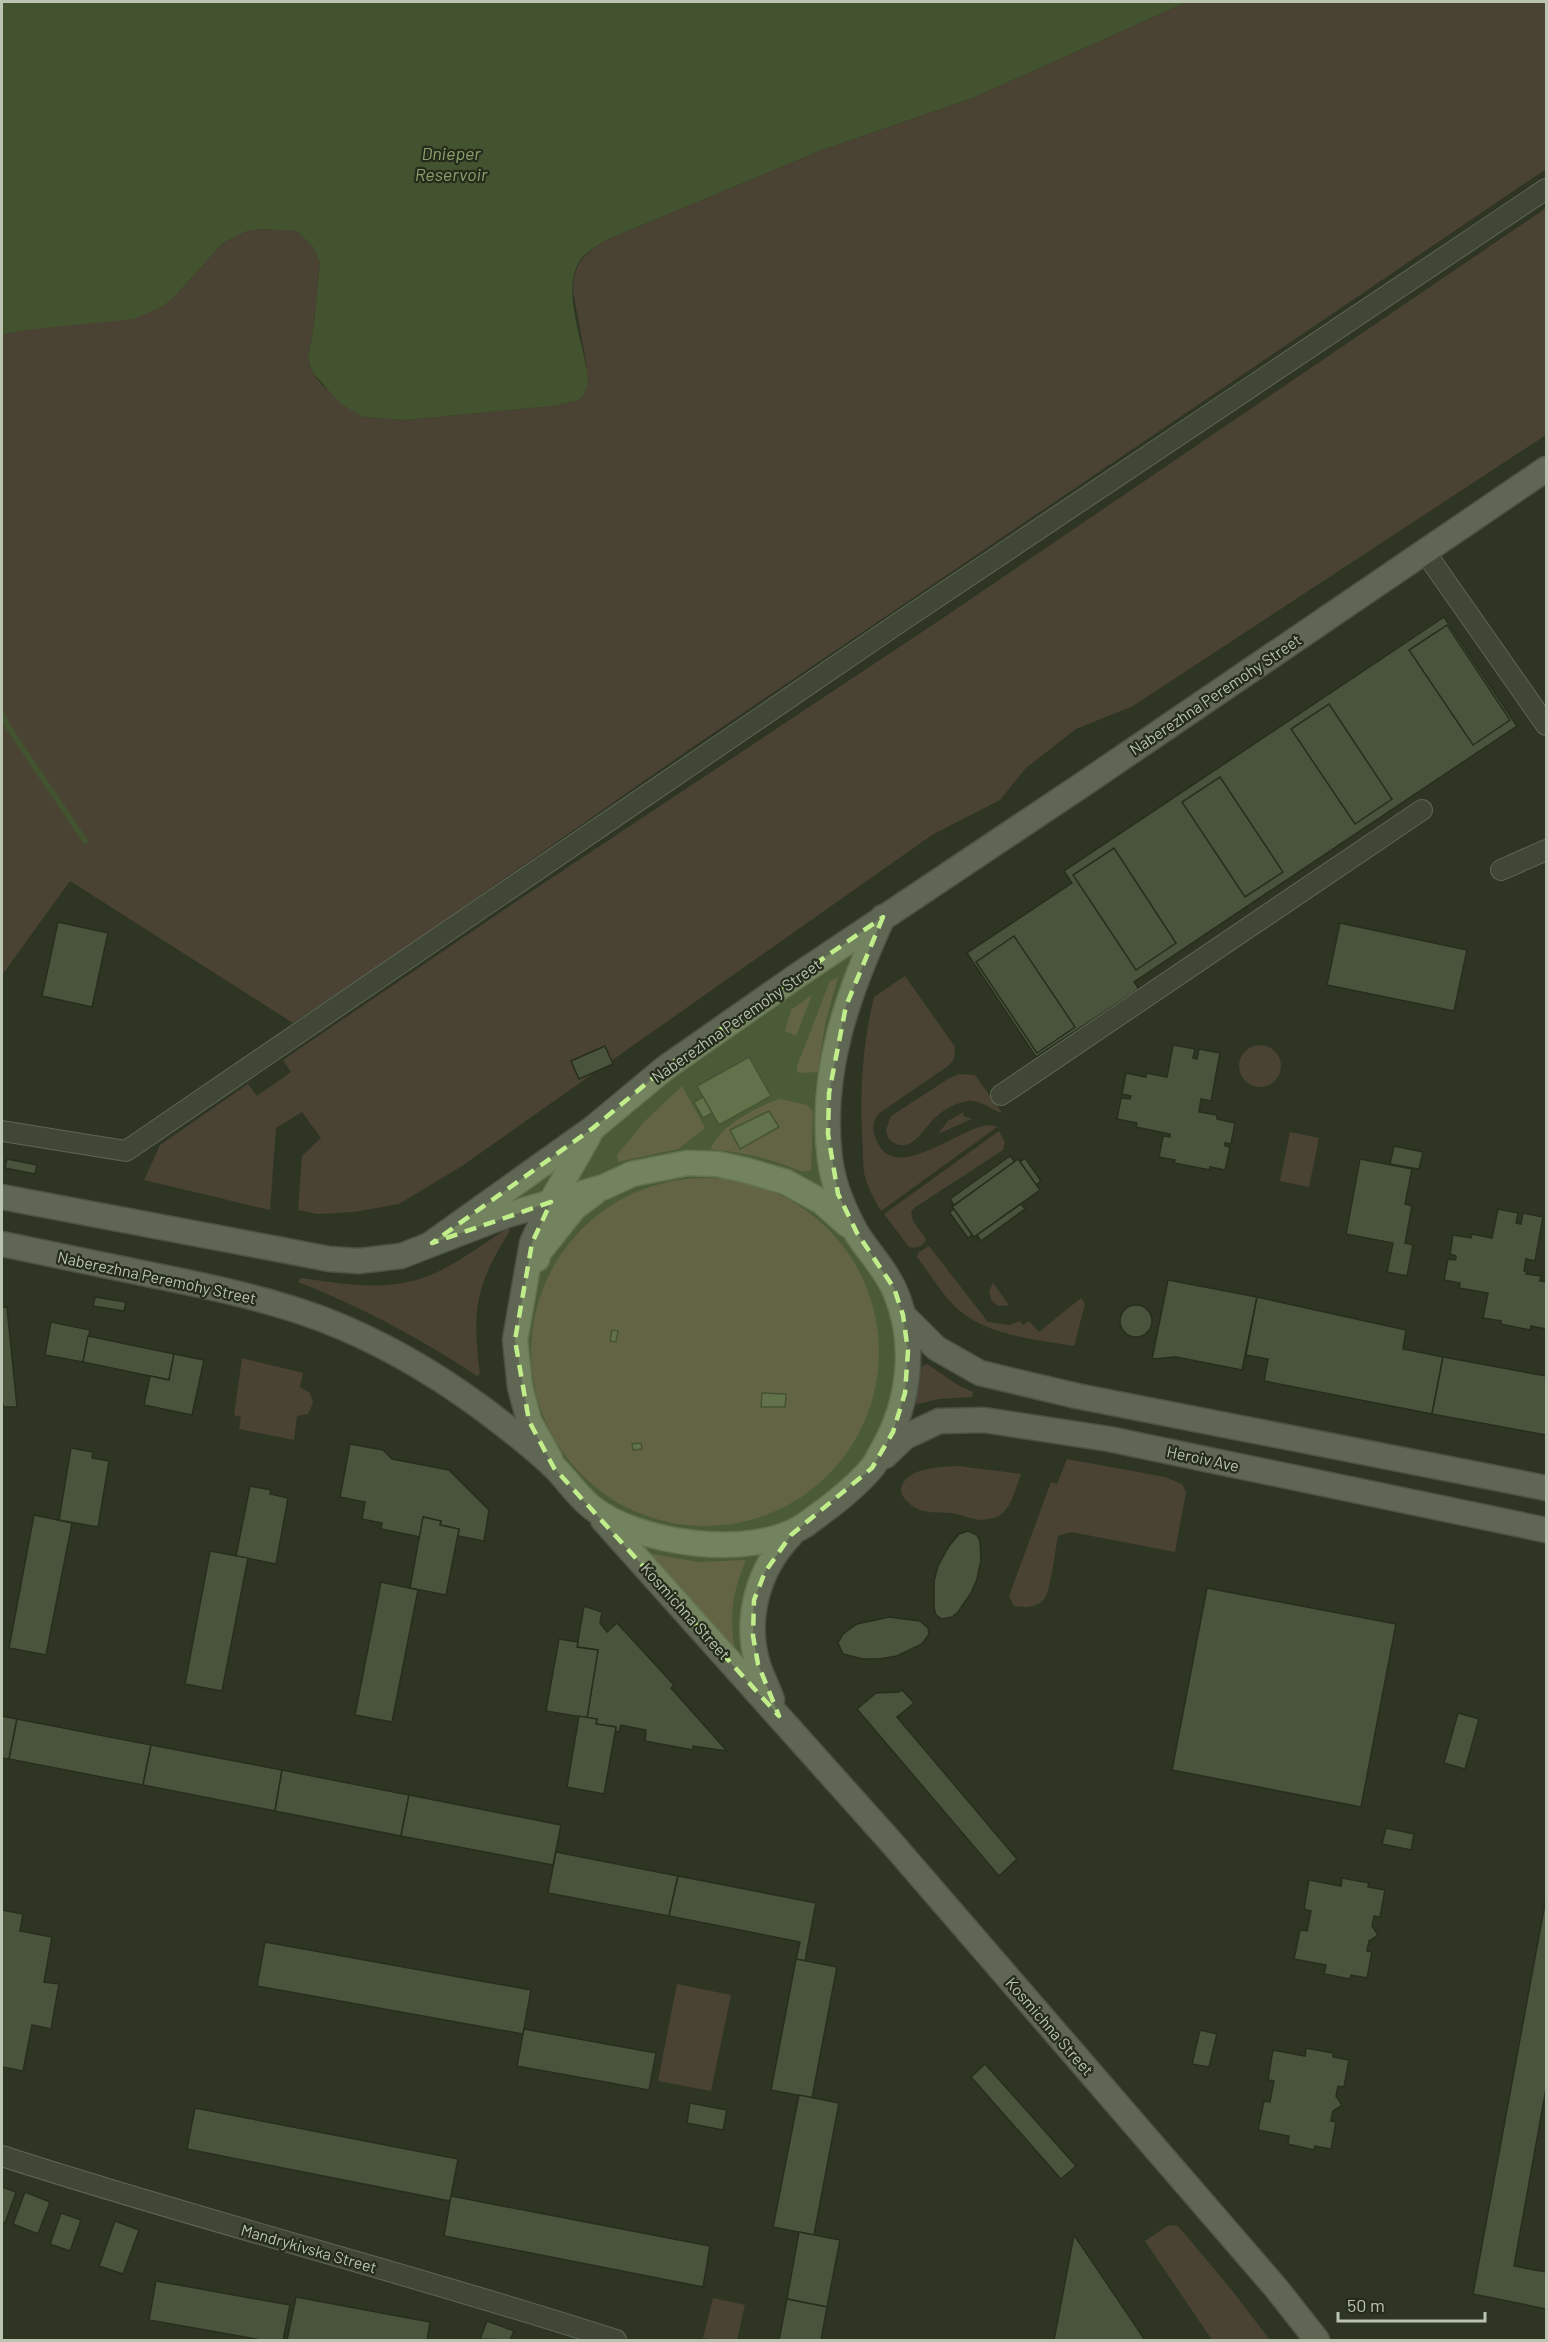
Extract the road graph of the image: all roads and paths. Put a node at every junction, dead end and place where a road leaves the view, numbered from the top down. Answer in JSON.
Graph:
{"nodes":[{"id":1,"x":1546,"y":189,"type":"edge"},
{"id":2,"x":1546,"y":469,"type":"edge"},
{"id":3,"x":1425,"y":552,"type":"junction"},
{"id":4,"x":1546,"y":725,"type":"edge"},
{"id":5,"x":1422,"y":810,"type":"dead end"},
{"id":6,"x":1546,"y":850,"type":"edge"},
{"id":7,"x":1501,"y":870,"type":"dead end"},
{"id":8,"x":882,"y":917,"type":"junction"},
{"id":9,"x":1001,"y":1095,"type":"dead end"},
{"id":10,"x":593,"y":1128,"type":"junction"},
{"id":11,"x":2,"y":1131,"type":"edge"},
{"id":12,"x":604,"y":1186,"type":"junction"},
{"id":13,"x":2,"y":1197,"type":"edge"},
{"id":14,"x":551,"y":1202,"type":"junction"},
{"id":15,"x":857,"y":1233,"type":"junction"},
{"id":16,"x":2,"y":1244,"type":"edge"},
{"id":17,"x":432,"y":1244,"type":"junction"},
{"id":18,"x":522,"y":1296,"type":"junction"},
{"id":19,"x":903,"y":1315,"type":"junction"},
{"id":20,"x":554,"y":1468,"type":"junction"},
{"id":21,"x":872,"y":1468,"type":"junction"},
{"id":22,"x":1546,"y":1488,"type":"edge"},
{"id":23,"x":591,"y":1507,"type":"junction"},
{"id":24,"x":1546,"y":1530,"type":"edge"},
{"id":25,"x":790,"y":1534,"type":"junction"},
{"id":26,"x":779,"y":1716,"type":"junction"},
{"id":27,"x":2,"y":2156,"type":"edge"},
{"id":28,"x":616,"y":2340,"type":"edge"},
{"id":29,"x":1317,"y":2340,"type":"edge"}],
"edges":[{"from":1,"to":11,"type":"street"},
{"from":2,"to":3,"type":"main road","name":"Naberezhna Peremohy Street"},
{"from":3,"to":4,"type":"street"},
{"from":3,"to":8,"type":"main road","name":"Naberezhna Peremohy Street"},
{"from":5,"to":9,"type":"street"},
{"from":6,"to":7,"type":"street"},
{"from":8,"to":10,"type":"main road","name":"Naberezhna Peremohy Street"},
{"from":8,"to":15,"type":"main road","name":"Naberezhna Peremohy Street"},
{"from":10,"to":14,"type":"main road","name":"Naberezhna Peremohy Street"},
{"from":10,"to":17,"type":"main road","name":"Naberezhna Peremohy Street"},
{"from":12,"to":14,"type":"main road","name":"Naberezhna Peremohy Street"},
{"from":12,"to":15,"type":"main road","name":"Naberezhna Peremohy Street"},
{"from":12,"to":18,"type":"main road","name":"Naberezhna Peremohy Street"},
{"from":13,"to":17,"type":"main road","name":"Naberezhna Peremohy Street"},
{"from":14,"to":17,"type":"main road","name":"Naberezhna Peremohy Street"},
{"from":14,"to":18,"type":"main road","name":"Naberezhna Peremohy Street"},
{"from":15,"to":19,"type":"main road","name":"Naberezhna Peremohy Street"},
{"from":16,"to":20,"type":"main road","name":"Naberezhna Peremohy Street"},
{"from":18,"to":20,"type":"main road","name":"Naberezhna Peremohy Street"},
{"from":19,"to":21,"type":"main road","name":"Naberezhna Peremohy Street"},
{"from":19,"to":22,"type":"main road"},
{"from":20,"to":23,"type":"main road","name":"Naberezhna Peremohy Street"},
{"from":21,"to":24,"type":"main road","name":"Heroiv Ave"},
{"from":21,"to":25,"type":"main road","name":"Naberezhna Peremohy Street"},
{"from":23,"to":25,"type":"main road","name":"Naberezhna Peremohy Street"},
{"from":23,"to":26,"type":"main road","name":"Kosmichna Street"},
{"from":25,"to":26,"type":"main road","name":"Kosmichna Street"},
{"from":26,"to":29,"type":"main road","name":"Kosmichna Street"},
{"from":27,"to":28,"type":"street","name":"Mandrykivska Street"}]}
